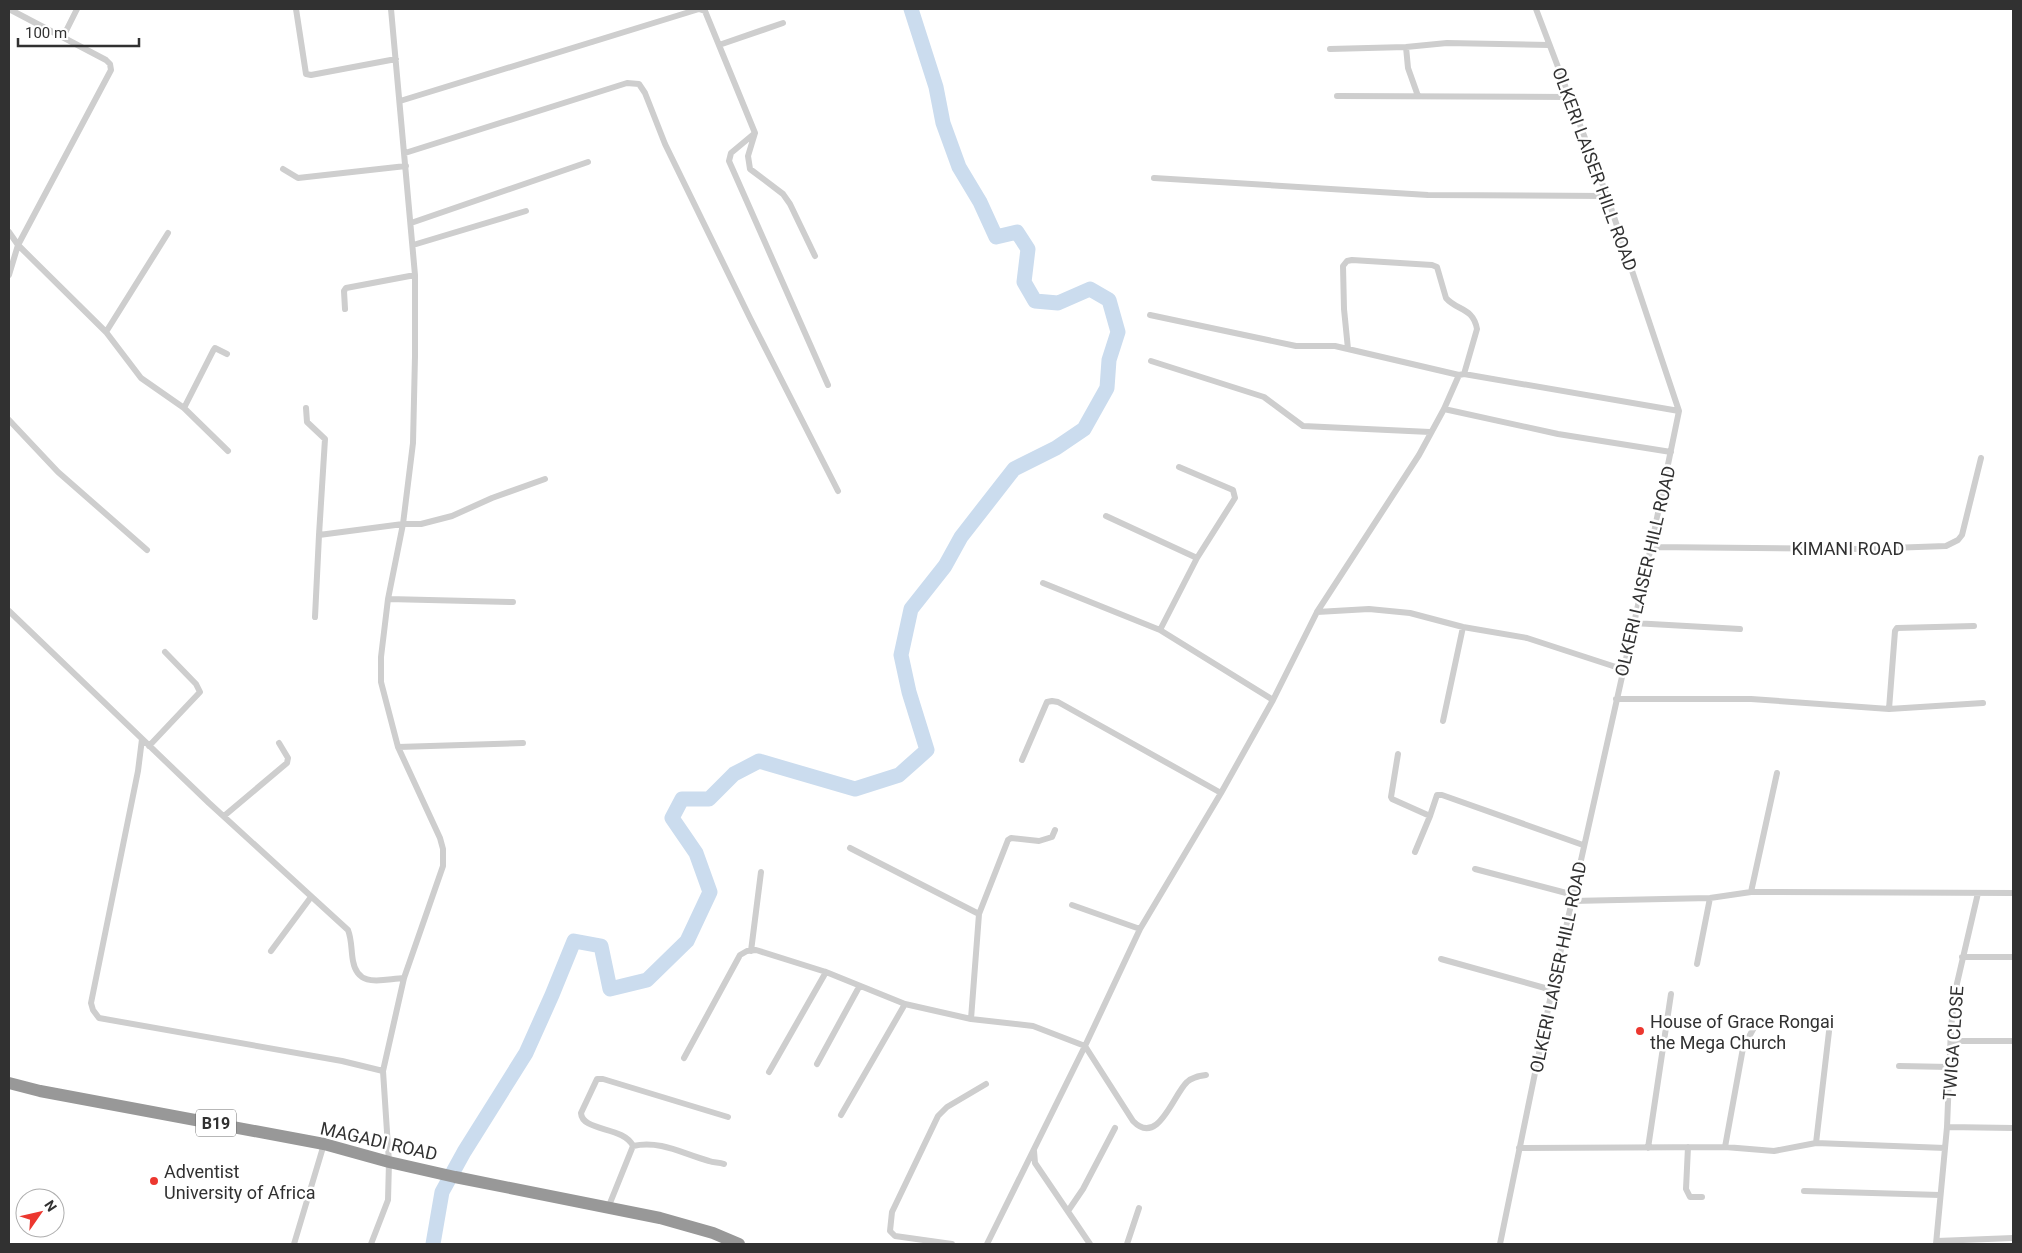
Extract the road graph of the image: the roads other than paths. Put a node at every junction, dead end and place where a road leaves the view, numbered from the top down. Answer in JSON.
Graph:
{"nodes":[{"id":1,"x":9,"y":9,"type":"edge"},
{"id":2,"x":77,"y":9,"type":"edge"},
{"id":3,"x":296,"y":9,"type":"edge"},
{"id":4,"x":391,"y":9,"type":"edge"},
{"id":5,"x":699,"y":9,"type":"edge"},
{"id":6,"x":1536,"y":9,"type":"edge"},
{"id":7,"x":783,"y":23,"type":"dead end"},
{"id":8,"x":64,"y":38,"type":"junction"},
{"id":9,"x":719,"y":45,"type":"junction"},
{"id":10,"x":1549,"y":45,"type":"junction"},
{"id":11,"x":1406,"y":47,"type":"junction"},
{"id":12,"x":1330,"y":49,"type":"dead end"},
{"id":13,"x":396,"y":59,"type":"junction"},
{"id":14,"x":1337,"y":96,"type":"dead end"},
{"id":15,"x":1418,"y":96,"type":"junction"},
{"id":16,"x":1570,"y":97,"type":"junction"},
{"id":17,"x":400,"y":101,"type":"junction"},
{"id":18,"x":756,"y":133,"type":"junction"},
{"id":19,"x":405,"y":153,"type":"junction"},
{"id":20,"x":588,"y":162,"type":"dead end"},
{"id":21,"x":406,"y":166,"type":"junction"},
{"id":22,"x":283,"y":169,"type":"dead end"},
{"id":23,"x":1154,"y":178,"type":"dead end"},
{"id":24,"x":1607,"y":196,"type":"junction"},
{"id":25,"x":526,"y":211,"type":"dead end"},
{"id":26,"x":411,"y":223,"type":"junction"},
{"id":27,"x":9,"y":232,"type":"edge"},
{"id":28,"x":168,"y":233,"type":"dead end"},
{"id":29,"x":18,"y":245,"type":"junction"},
{"id":30,"x":413,"y":245,"type":"junction"},
{"id":31,"x":815,"y":256,"type":"dead end"},
{"id":32,"x":9,"y":275,"type":"edge"},
{"id":33,"x":415,"y":275,"type":"junction"},
{"id":34,"x":345,"y":309,"type":"dead end"},
{"id":35,"x":1150,"y":315,"type":"dead end"},
{"id":36,"x":106,"y":332,"type":"junction"},
{"id":37,"x":1348,"y":349,"type":"junction"},
{"id":38,"x":227,"y":354,"type":"dead end"},
{"id":39,"x":1151,"y":361,"type":"dead end"},
{"id":40,"x":1462,"y":374,"type":"junction"},
{"id":41,"x":828,"y":385,"type":"dead end"},
{"id":42,"x":184,"y":408,"type":"junction"},
{"id":43,"x":306,"y":408,"type":"dead end"},
{"id":44,"x":1444,"y":409,"type":"junction"},
{"id":45,"x":1679,"y":411,"type":"junction"},
{"id":46,"x":9,"y":420,"type":"edge"},
{"id":47,"x":1430,"y":432,"type":"junction"},
{"id":48,"x":228,"y":451,"type":"dead end"},
{"id":49,"x":1671,"y":452,"type":"junction"},
{"id":50,"x":1980,"y":458,"type":"dead end"},
{"id":51,"x":1180,"y":467,"type":"dead end"},
{"id":52,"x":545,"y":479,"type":"dead end"},
{"id":53,"x":838,"y":491,"type":"dead end"},
{"id":54,"x":1106,"y":516,"type":"dead end"},
{"id":55,"x":403,"y":524,"type":"junction"},
{"id":56,"x":319,"y":534,"type":"junction"},
{"id":57,"x":1651,"y":547,"type":"junction"},
{"id":58,"x":146,"y":550,"type":"dead end"},
{"id":59,"x":1197,"y":558,"type":"junction"},
{"id":60,"x":1043,"y":584,"type":"dead end"},
{"id":61,"x":388,"y":599,"type":"junction"},
{"id":62,"x":513,"y":602,"type":"dead end"},
{"id":63,"x":9,"y":611,"type":"edge"},
{"id":64,"x":1317,"y":612,"type":"junction"},
{"id":65,"x":315,"y":617,"type":"dead end"},
{"id":66,"x":1633,"y":623,"type":"junction"},
{"id":67,"x":1974,"y":626,"type":"dead end"},
{"id":68,"x":1463,"y":627,"type":"junction"},
{"id":69,"x":1740,"y":629,"type":"dead end"},
{"id":70,"x":1160,"y":630,"type":"junction"},
{"id":71,"x":165,"y":652,"type":"dead end"},
{"id":72,"x":1622,"y":670,"type":"junction"},
{"id":73,"x":1616,"y":699,"type":"junction"},
{"id":74,"x":1273,"y":700,"type":"junction"},
{"id":75,"x":1984,"y":704,"type":"dead end"},
{"id":76,"x":1889,"y":709,"type":"junction"},
{"id":77,"x":1443,"y":721,"type":"dead end"},
{"id":78,"x":142,"y":739,"type":"junction"},
{"id":79,"x":279,"y":743,"type":"dead end"},
{"id":80,"x":523,"y":744,"type":"dead end"},
{"id":81,"x":149,"y":746,"type":"junction"},
{"id":82,"x":398,"y":747,"type":"junction"},
{"id":83,"x":1398,"y":754,"type":"dead end"},
{"id":84,"x":1022,"y":760,"type":"dead end"},
{"id":85,"x":1777,"y":773,"type":"dead end"},
{"id":86,"x":1221,"y":794,"type":"junction"},
{"id":87,"x":224,"y":816,"type":"junction"},
{"id":88,"x":1430,"y":816,"type":"junction"},
{"id":89,"x":1055,"y":830,"type":"dead end"},
{"id":90,"x":1583,"y":845,"type":"junction"},
{"id":91,"x":850,"y":848,"type":"dead end"},
{"id":92,"x":1415,"y":852,"type":"dead end"},
{"id":93,"x":1474,"y":868,"type":"dead end"},
{"id":94,"x":761,"y":872,"type":"dead end"},
{"id":95,"x":1751,"y":892,"type":"junction"},
{"id":96,"x":1978,"y":893,"type":"junction"},
{"id":97,"x":2013,"y":893,"type":"edge"},
{"id":98,"x":312,"y":897,"type":"junction"},
{"id":99,"x":1573,"y":898,"type":"junction"},
{"id":100,"x":1710,"y":898,"type":"junction"},
{"id":101,"x":1072,"y":905,"type":"dead end"},
{"id":102,"x":979,"y":914,"type":"junction"},
{"id":103,"x":1140,"y":929,"type":"junction"},
{"id":104,"x":751,"y":950,"type":"junction"},
{"id":105,"x":271,"y":951,"type":"dead end"},
{"id":106,"x":1962,"y":957,"type":"junction"},
{"id":107,"x":2013,"y":957,"type":"edge"},
{"id":108,"x":1441,"y":959,"type":"dead end"},
{"id":109,"x":1697,"y":964,"type":"dead end"},
{"id":110,"x":826,"y":972,"type":"junction"},
{"id":111,"x":404,"y":978,"type":"junction"},
{"id":112,"x":858,"y":987,"type":"junction"},
{"id":113,"x":1552,"y":990,"type":"junction"},
{"id":114,"x":1671,"y":994,"type":"dead end"},
{"id":115,"x":905,"y":1004,"type":"junction"},
{"id":116,"x":972,"y":1019,"type":"junction"},
{"id":117,"x":1758,"y":1020,"type":"dead end"},
{"id":118,"x":1830,"y":1023,"type":"dead end"},
{"id":119,"x":1951,"y":1041,"type":"junction"},
{"id":120,"x":2013,"y":1041,"type":"edge"},
{"id":121,"x":1085,"y":1046,"type":"junction"},
{"id":122,"x":684,"y":1058,"type":"dead end"},
{"id":123,"x":817,"y":1064,"type":"dead end"},
{"id":124,"x":1898,"y":1066,"type":"dead end"},
{"id":125,"x":1950,"y":1067,"type":"junction"},
{"id":126,"x":383,"y":1071,"type":"junction"},
{"id":127,"x":769,"y":1072,"type":"dead end"},
{"id":128,"x":1206,"y":1075,"type":"dead end"},
{"id":129,"x":9,"y":1083,"type":"edge"},
{"id":130,"x":986,"y":1084,"type":"dead end"},
{"id":131,"x":841,"y":1115,"type":"dead end"},
{"id":132,"x":728,"y":1117,"type":"dead end"},
{"id":133,"x":1947,"y":1127,"type":"junction"},
{"id":134,"x":1115,"y":1128,"type":"dead end"},
{"id":135,"x":2013,"y":1128,"type":"edge"},
{"id":136,"x":1816,"y":1143,"type":"junction"},
{"id":137,"x":324,"y":1144,"type":"junction"},
{"id":138,"x":633,"y":1146,"type":"junction"},
{"id":139,"x":1688,"y":1147,"type":"junction"},
{"id":140,"x":1725,"y":1147,"type":"junction"},
{"id":141,"x":1519,"y":1148,"type":"junction"},
{"id":142,"x":1648,"y":1148,"type":"junction"},
{"id":143,"x":1945,"y":1148,"type":"junction"},
{"id":144,"x":1033,"y":1150,"type":"junction"},
{"id":145,"x":389,"y":1162,"type":"junction"},
{"id":146,"x":724,"y":1164,"type":"dead end"},
{"id":147,"x":1804,"y":1191,"type":"dead end"},
{"id":148,"x":1940,"y":1195,"type":"junction"},
{"id":149,"x":1702,"y":1196,"type":"dead end"},
{"id":150,"x":608,"y":1208,"type":"junction"},
{"id":151,"x":1138,"y":1208,"type":"dead end"},
{"id":152,"x":1068,"y":1210,"type":"junction"},
{"id":153,"x":2013,"y":1238,"type":"edge"},
{"id":154,"x":1936,"y":1243,"type":"edge"},
{"id":155,"x":294,"y":1244,"type":"edge"},
{"id":156,"x":370,"y":1244,"type":"edge"},
{"id":157,"x":739,"y":1244,"type":"edge"},
{"id":158,"x":952,"y":1244,"type":"edge"},
{"id":159,"x":987,"y":1244,"type":"edge"},
{"id":160,"x":1090,"y":1244,"type":"edge"},
{"id":161,"x":1127,"y":1244,"type":"edge"},
{"id":162,"x":1500,"y":1244,"type":"edge"}],
"edges":[{"from":1,"to":8,"type":"street"},
{"from":2,"to":8,"type":"street"},
{"from":3,"to":13,"type":"street"},
{"from":4,"to":13,"type":"street"},
{"from":5,"to":9,"type":"street"},
{"from":5,"to":17,"type":"street"},
{"from":6,"to":10,"type":"street","name":"OLKERI LAISER HILL ROAD"},
{"from":7,"to":9,"type":"street"},
{"from":8,"to":29,"type":"street"},
{"from":9,"to":18,"type":"street"},
{"from":10,"to":11,"type":"street"},
{"from":10,"to":16,"type":"street","name":"OLKERI LAISER HILL ROAD"},
{"from":11,"to":12,"type":"street"},
{"from":11,"to":15,"type":"street"},
{"from":13,"to":17,"type":"street"},
{"from":14,"to":15,"type":"street"},
{"from":15,"to":16,"type":"street"},
{"from":16,"to":24,"type":"street","name":"OLKERI LAISER HILL ROAD"},
{"from":17,"to":19,"type":"street"},
{"from":18,"to":31,"type":"street"},
{"from":18,"to":41,"type":"street"},
{"from":19,"to":21,"type":"street"},
{"from":19,"to":53,"type":"street"},
{"from":20,"to":26,"type":"street"},
{"from":21,"to":22,"type":"street"},
{"from":21,"to":26,"type":"street"},
{"from":23,"to":24,"type":"street"},
{"from":24,"to":45,"type":"street","name":"OLKERI LAISER HILL ROAD"},
{"from":25,"to":30,"type":"street"},
{"from":26,"to":30,"type":"street"},
{"from":27,"to":29,"type":"street"},
{"from":28,"to":36,"type":"street"},
{"from":29,"to":32,"type":"street"},
{"from":29,"to":36,"type":"street"},
{"from":30,"to":33,"type":"street"},
{"from":33,"to":34,"type":"street"},
{"from":33,"to":55,"type":"street"},
{"from":35,"to":37,"type":"street"},
{"from":36,"to":42,"type":"street"},
{"from":37,"to":40,"type":"street"},
{"from":37,"to":40,"type":"street"},
{"from":38,"to":42,"type":"street"},
{"from":39,"to":47,"type":"street"},
{"from":40,"to":44,"type":"street"},
{"from":40,"to":45,"type":"street"},
{"from":42,"to":48,"type":"street"},
{"from":43,"to":56,"type":"street"},
{"from":44,"to":47,"type":"street"},
{"from":44,"to":49,"type":"street"},
{"from":45,"to":49,"type":"street","name":"OLKERI LAISER HILL ROAD"},
{"from":46,"to":58,"type":"street"},
{"from":47,"to":64,"type":"street"},
{"from":49,"to":57,"type":"street","name":"OLKERI LAISER HILL ROAD"},
{"from":50,"to":57,"type":"street","name":"KIMANI ROAD"},
{"from":51,"to":59,"type":"street"},
{"from":52,"to":55,"type":"street"},
{"from":54,"to":59,"type":"street"},
{"from":55,"to":56,"type":"street"},
{"from":55,"to":61,"type":"street"},
{"from":56,"to":65,"type":"street"},
{"from":57,"to":66,"type":"street","name":"OLKERI LAISER HILL ROAD"},
{"from":59,"to":70,"type":"street"},
{"from":60,"to":70,"type":"street"},
{"from":61,"to":62,"type":"street"},
{"from":61,"to":82,"type":"street"},
{"from":63,"to":78,"type":"street"},
{"from":64,"to":68,"type":"street"},
{"from":64,"to":74,"type":"street"},
{"from":66,"to":69,"type":"street"},
{"from":66,"to":72,"type":"street","name":"OLKERI LAISER HILL ROAD"},
{"from":67,"to":76,"type":"street"},
{"from":68,"to":72,"type":"street"},
{"from":68,"to":77,"type":"street"},
{"from":70,"to":74,"type":"street"},
{"from":71,"to":81,"type":"street"},
{"from":72,"to":73,"type":"street","name":"OLKERI LAISER HILL ROAD"},
{"from":73,"to":76,"type":"street"},
{"from":73,"to":90,"type":"street","name":"OLKERI LAISER HILL ROAD"},
{"from":74,"to":86,"type":"street"},
{"from":75,"to":76,"type":"street"},
{"from":78,"to":81,"type":"street"},
{"from":78,"to":126,"type":"street"},
{"from":79,"to":87,"type":"street"},
{"from":80,"to":82,"type":"street"},
{"from":81,"to":87,"type":"street"},
{"from":82,"to":111,"type":"street"},
{"from":83,"to":88,"type":"street"},
{"from":84,"to":86,"type":"street"},
{"from":85,"to":95,"type":"street"},
{"from":86,"to":103,"type":"street"},
{"from":87,"to":98,"type":"street"},
{"from":88,"to":90,"type":"street"},
{"from":88,"to":92,"type":"street"},
{"from":89,"to":102,"type":"street"},
{"from":90,"to":99,"type":"street","name":"OLKERI LAISER HILL ROAD"},
{"from":91,"to":102,"type":"street"},
{"from":93,"to":99,"type":"street"},
{"from":94,"to":104,"type":"street"},
{"from":95,"to":96,"type":"street"},
{"from":95,"to":100,"type":"street"},
{"from":96,"to":97,"type":"street"},
{"from":96,"to":106,"type":"street","name":"TWIGA CLOSE"},
{"from":98,"to":105,"type":"street"},
{"from":98,"to":111,"type":"street"},
{"from":99,"to":100,"type":"street"},
{"from":99,"to":113,"type":"street","name":"OLKERI LAISER HILL ROAD"},
{"from":100,"to":109,"type":"street"},
{"from":101,"to":103,"type":"street"},
{"from":102,"to":116,"type":"street"},
{"from":103,"to":121,"type":"street"},
{"from":104,"to":110,"type":"street"},
{"from":104,"to":122,"type":"street"},
{"from":106,"to":107,"type":"street"},
{"from":106,"to":119,"type":"street","name":"TWIGA CLOSE"},
{"from":108,"to":113,"type":"street"},
{"from":110,"to":112,"type":"street"},
{"from":110,"to":127,"type":"street"},
{"from":111,"to":126,"type":"street"},
{"from":112,"to":115,"type":"street"},
{"from":112,"to":123,"type":"street"},
{"from":113,"to":141,"type":"street","name":"OLKERI LAISER HILL ROAD"},
{"from":114,"to":142,"type":"street"},
{"from":115,"to":116,"type":"street"},
{"from":115,"to":131,"type":"street"},
{"from":116,"to":121,"type":"street"},
{"from":117,"to":140,"type":"street"},
{"from":118,"to":136,"type":"street"},
{"from":119,"to":120,"type":"street"},
{"from":119,"to":125,"type":"street","name":"TWIGA CLOSE"},
{"from":121,"to":128,"type":"street"},
{"from":121,"to":144,"type":"street"},
{"from":124,"to":125,"type":"street"},
{"from":125,"to":133,"type":"street","name":"TWIGA CLOSE"},
{"from":126,"to":145,"type":"street"},
{"from":129,"to":137,"type":"highway","name":"MAGADI ROAD","number":"B19"},
{"from":130,"to":158,"type":"street"},
{"from":132,"to":138,"type":"street"},
{"from":133,"to":135,"type":"street"},
{"from":133,"to":143,"type":"street","name":"TWIGA CLOSE"},
{"from":134,"to":152,"type":"street"},
{"from":136,"to":140,"type":"street"},
{"from":136,"to":143,"type":"street"},
{"from":137,"to":145,"type":"highway","name":"MAGADI ROAD","number":"B19"},
{"from":137,"to":155,"type":"street"},
{"from":138,"to":146,"type":"street"},
{"from":138,"to":150,"type":"street"},
{"from":139,"to":140,"type":"street"},
{"from":139,"to":142,"type":"street"},
{"from":139,"to":149,"type":"street"},
{"from":141,"to":142,"type":"street"},
{"from":141,"to":162,"type":"street","name":"OLKERI LAISER HILL ROAD"},
{"from":143,"to":148,"type":"street","name":"TWIGA CLOSE"},
{"from":144,"to":152,"type":"street"},
{"from":144,"to":159,"type":"street"},
{"from":145,"to":150,"type":"highway","name":"MAGADI ROAD","number":"B19"},
{"from":145,"to":156,"type":"street"},
{"from":147,"to":148,"type":"street"},
{"from":148,"to":154,"type":"street","name":"TWIGA CLOSE"},
{"from":150,"to":157,"type":"highway","name":"MAGADI ROAD","number":"B19"},
{"from":151,"to":161,"type":"street"},
{"from":152,"to":160,"type":"street"},
{"from":153,"to":154,"type":"street"}]}
